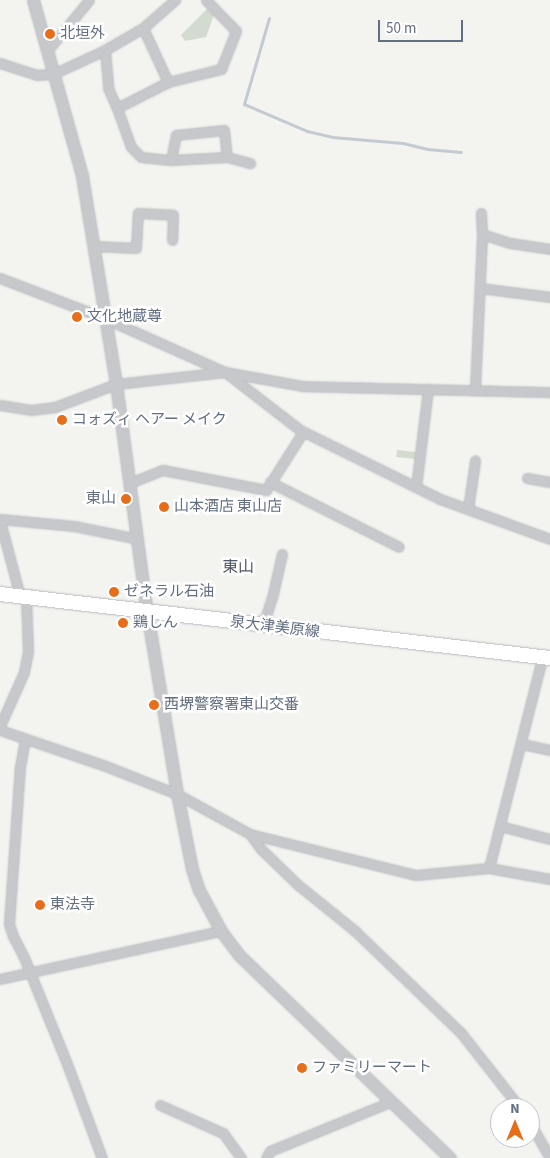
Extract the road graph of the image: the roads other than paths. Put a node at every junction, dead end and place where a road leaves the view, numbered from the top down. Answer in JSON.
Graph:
{"nodes":[{"id":1,"x":33,"y":0,"type":"edge"},
{"id":2,"x":89,"y":0,"type":"edge"},
{"id":3,"x":175,"y":0,"type":"edge"},
{"id":4,"x":206,"y":0,"type":"edge"},
{"id":5,"x":143,"y":28,"type":"junction"},
{"id":6,"x":105,"y":50,"type":"junction"},
{"id":7,"x":47,"y":51,"type":"junction"},
{"id":8,"x":0,"y":64,"type":"edge"},
{"id":9,"x":53,"y":74,"type":"junction"},
{"id":10,"x":168,"y":82,"type":"junction"},
{"id":11,"x":117,"y":108,"type":"junction"},
{"id":12,"x":227,"y":156,"type":"junction"},
{"id":13,"x":171,"y":160,"type":"junction"},
{"id":14,"x":250,"y":163,"type":"dead end"},
{"id":15,"x":481,"y":213,"type":"dead end"},
{"id":16,"x":482,"y":234,"type":"junction"},
{"id":17,"x":172,"y":240,"type":"dead end"},
{"id":18,"x":93,"y":246,"type":"junction"},
{"id":19,"x":550,"y":248,"type":"edge"},
{"id":20,"x":0,"y":278,"type":"edge"},
{"id":21,"x":480,"y":288,"type":"junction"},
{"id":22,"x":550,"y":297,"type":"edge"},
{"id":23,"x":104,"y":318,"type":"junction"},
{"id":24,"x":225,"y":372,"type":"junction"},
{"id":25,"x":116,"y":384,"type":"junction"},
{"id":26,"x":428,"y":389,"type":"junction"},
{"id":27,"x":475,"y":390,"type":"junction"},
{"id":28,"x":550,"y":392,"type":"edge"},
{"id":29,"x":0,"y":404,"type":"edge"},
{"id":30,"x":303,"y":432,"type":"junction"},
{"id":31,"x":475,"y":462,"type":"dead end"},
{"id":32,"x":527,"y":478,"type":"dead end"},
{"id":33,"x":270,"y":482,"type":"junction"},
{"id":34,"x":550,"y":482,"type":"edge"},
{"id":35,"x":130,"y":483,"type":"junction"},
{"id":36,"x":416,"y":487,"type":"junction"},
{"id":37,"x":468,"y":509,"type":"junction"},
{"id":38,"x":0,"y":520,"type":"edge"},
{"id":39,"x":138,"y":539,"type":"junction"},
{"id":40,"x":550,"y":539,"type":"edge"},
{"id":41,"x":399,"y":548,"type":"dead end"},
{"id":42,"x":282,"y":554,"type":"dead end"},
{"id":43,"x":0,"y":594,"type":"edge"},
{"id":44,"x":23,"y":597,"type":"junction"},
{"id":45,"x":147,"y":612,"type":"junction"},
{"id":46,"x":263,"y":625,"type":"junction"},
{"id":47,"x":546,"y":658,"type":"edge"},
{"id":48,"x":1,"y":731,"type":"edge"},
{"id":49,"x":25,"y":739,"type":"junction"},
{"id":50,"x":522,"y":744,"type":"junction"},
{"id":51,"x":550,"y":750,"type":"edge"},
{"id":52,"x":176,"y":794,"type":"junction"},
{"id":53,"x":500,"y":826,"type":"junction"},
{"id":54,"x":250,"y":834,"type":"junction"},
{"id":55,"x":550,"y":838,"type":"edge"},
{"id":56,"x":489,"y":868,"type":"junction"},
{"id":57,"x":550,"y":879,"type":"edge"},
{"id":58,"x":221,"y":931,"type":"junction"},
{"id":59,"x":29,"y":972,"type":"junction"},
{"id":60,"x":0,"y":979,"type":"edge"},
{"id":61,"x":512,"y":1098,"type":"edge"},
{"id":62,"x":390,"y":1102,"type":"junction"},
{"id":63,"x":160,"y":1105,"type":"dead end"},
{"id":64,"x":540,"y":1141,"type":"edge"},
{"id":65,"x":102,"y":1158,"type":"edge"},
{"id":66,"x":240,"y":1158,"type":"edge"},
{"id":67,"x":266,"y":1158,"type":"edge"},
{"id":68,"x":450,"y":1158,"type":"edge"},
{"id":69,"x":550,"y":1158,"type":"edge"}],
"edges":[{"from":1,"to":7,"type":"street"},
{"from":2,"to":7,"type":"street"},
{"from":3,"to":5,"type":"street"},
{"from":4,"to":10,"type":"street"},
{"from":5,"to":6,"type":"street"},
{"from":5,"to":10,"type":"street"},
{"from":6,"to":9,"type":"street"},
{"from":6,"to":11,"type":"street"},
{"from":7,"to":9,"type":"street"},
{"from":8,"to":9,"type":"street"},
{"from":9,"to":18,"type":"street"},
{"from":10,"to":11,"type":"street"},
{"from":11,"to":13,"type":"street"},
{"from":12,"to":13,"type":"street"},
{"from":12,"to":13,"type":"street"},
{"from":12,"to":14,"type":"street"},
{"from":15,"to":16,"type":"street"},
{"from":16,"to":19,"type":"street"},
{"from":16,"to":21,"type":"street"},
{"from":17,"to":18,"type":"street"},
{"from":18,"to":23,"type":"street"},
{"from":20,"to":23,"type":"street"},
{"from":21,"to":22,"type":"street"},
{"from":21,"to":27,"type":"street"},
{"from":23,"to":24,"type":"street"},
{"from":23,"to":25,"type":"street"},
{"from":24,"to":25,"type":"street"},
{"from":24,"to":26,"type":"street"},
{"from":24,"to":30,"type":"street"},
{"from":25,"to":29,"type":"street"},
{"from":25,"to":35,"type":"street"},
{"from":26,"to":27,"type":"street"},
{"from":26,"to":36,"type":"street"},
{"from":27,"to":28,"type":"street"},
{"from":30,"to":33,"type":"street"},
{"from":30,"to":36,"type":"street"},
{"from":31,"to":37,"type":"street"},
{"from":32,"to":34,"type":"street"},
{"from":33,"to":35,"type":"street"},
{"from":33,"to":41,"type":"street"},
{"from":35,"to":39,"type":"street"},
{"from":36,"to":37,"type":"street"},
{"from":37,"to":40,"type":"street"},
{"from":38,"to":39,"type":"street"},
{"from":38,"to":44,"type":"street"},
{"from":39,"to":45,"type":"street"},
{"from":42,"to":46,"type":"street"},
{"from":43,"to":44,"type":"main road","name":"泉大津美原線"},
{"from":44,"to":45,"type":"main road","name":"泉大津美原線"},
{"from":44,"to":48,"type":"street"},
{"from":45,"to":46,"type":"main road","name":"泉大津美原線"},
{"from":45,"to":52,"type":"street"},
{"from":46,"to":47,"type":"main road","name":"泉大津美原線"},
{"from":47,"to":50,"type":"street"},
{"from":48,"to":49,"type":"street"},
{"from":49,"to":52,"type":"street"},
{"from":49,"to":59,"type":"street"},
{"from":50,"to":51,"type":"street"},
{"from":50,"to":53,"type":"street"},
{"from":52,"to":54,"type":"street"},
{"from":52,"to":58,"type":"street"},
{"from":53,"to":55,"type":"street"},
{"from":53,"to":56,"type":"street"},
{"from":54,"to":56,"type":"street"},
{"from":54,"to":61,"type":"street"},
{"from":56,"to":57,"type":"street"},
{"from":58,"to":59,"type":"street"},
{"from":58,"to":62,"type":"street"},
{"from":59,"to":60,"type":"street"},
{"from":59,"to":65,"type":"street"},
{"from":62,"to":67,"type":"street"},
{"from":62,"to":68,"type":"street"},
{"from":63,"to":66,"type":"street"},
{"from":64,"to":69,"type":"street"}]}
